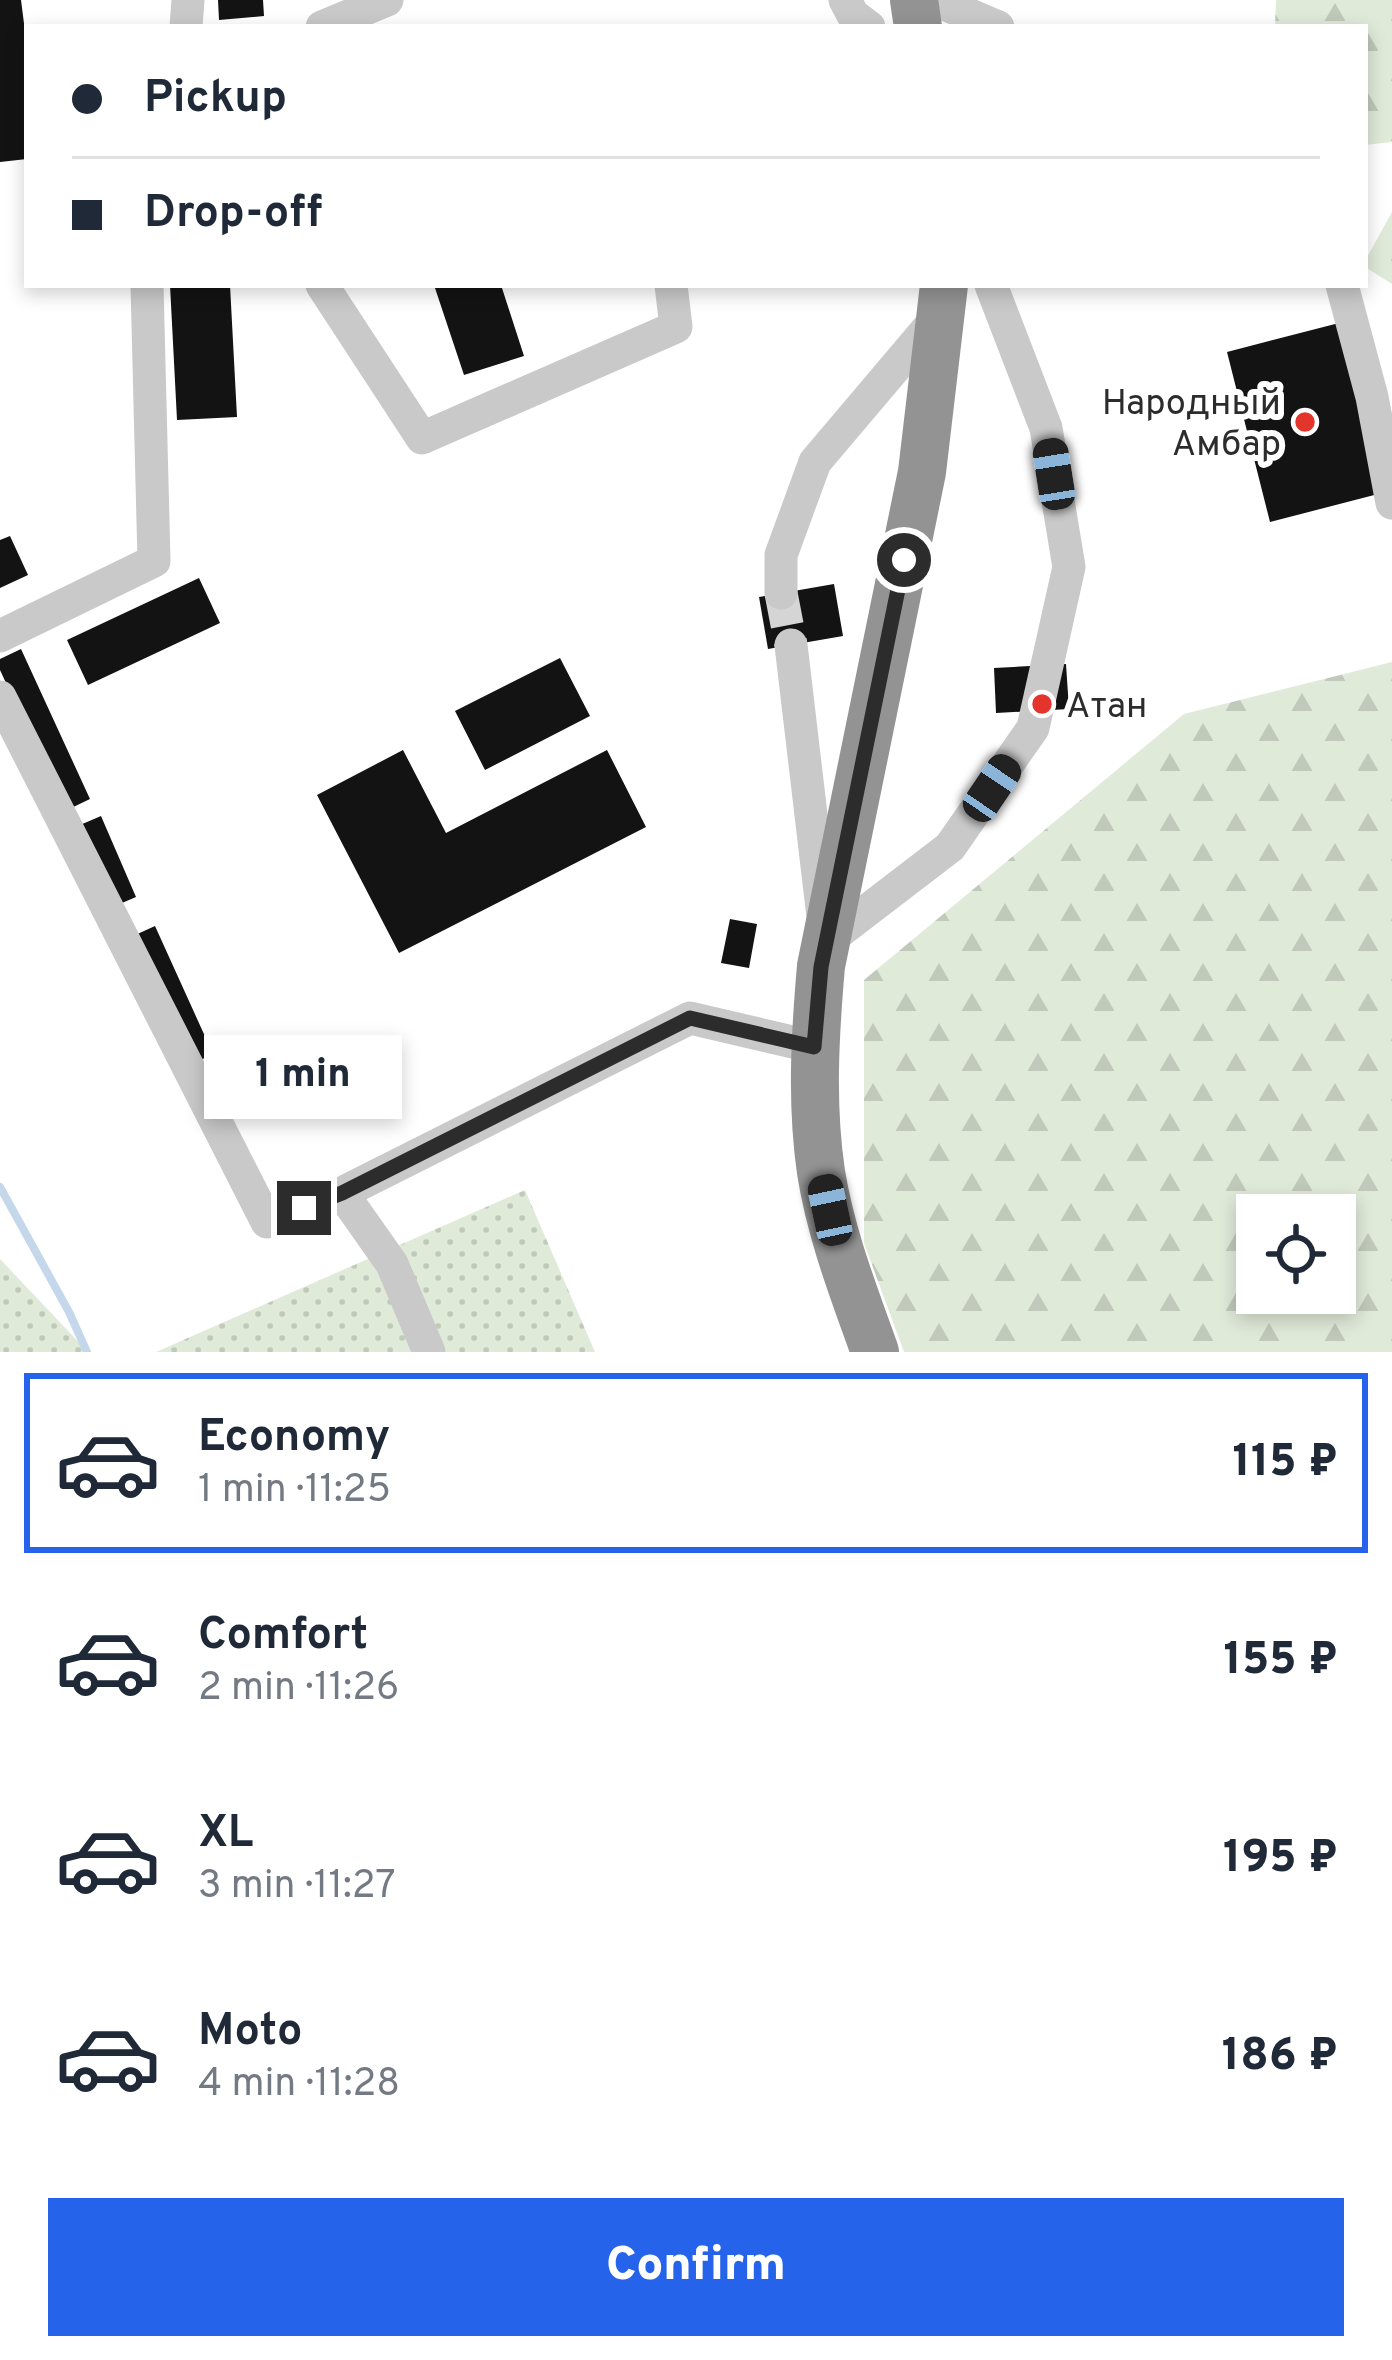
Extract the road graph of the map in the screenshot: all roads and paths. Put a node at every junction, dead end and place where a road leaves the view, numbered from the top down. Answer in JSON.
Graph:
{"nodes":[{"id":1,"x":386,"y":0,"type":"edge"},
{"id":2,"x":845,"y":0,"type":"edge"},
{"id":3,"x":935,"y":0,"type":"edge"},
{"id":4,"x":329,"y":24,"type":"edge"},
{"id":5,"x":865,"y":24,"type":"edge"},
{"id":6,"x":991,"y":24,"type":"edge"},
{"id":7,"x":146,"y":288,"type":"edge"},
{"id":8,"x":324,"y":288,"type":"edge"},
{"id":9,"x":670,"y":288,"type":"edge"},
{"id":10,"x":992,"y":288,"type":"edge"},
{"id":11,"x":1343,"y":288,"type":"edge"},
{"id":12,"x":943,"y":298,"type":"edge"},
{"id":13,"x":1392,"y":503,"type":"edge"},
{"id":14,"x":781,"y":593,"type":"tunnel mouth"},
{"id":15,"x":0,"y":636,"type":"edge"},
{"id":16,"x":790,"y":645,"type":"tunnel mouth"},
{"id":17,"x":0,"y":697,"type":"edge"},
{"id":18,"x":826,"y":942,"type":"junction"},
{"id":19,"x":814,"y":1047,"type":"junction"},
{"id":20,"x":342,"y":1193,"type":"junction"},
{"id":21,"x":429,"y":1352,"type":"edge"},
{"id":22,"x":875,"y":1352,"type":"edge"}],
"edges":[{"from":1,"to":4,"type":"street"},
{"from":2,"to":5,"type":"street"},
{"from":3,"to":6,"type":"street"},
{"from":7,"to":15,"type":"street"},
{"from":8,"to":9,"type":"street"},
{"from":10,"to":18,"type":"street"},
{"from":11,"to":13,"type":"street"},
{"from":12,"to":14,"type":"street"},
{"from":12,"to":18,"type":"highway"},
{"from":16,"to":18,"type":"street"},
{"from":17,"to":20,"type":"street"},
{"from":18,"to":19,"type":"highway"},
{"from":19,"to":20,"type":"street"},
{"from":19,"to":22,"type":"highway"},
{"from":20,"to":21,"type":"street"}]}
